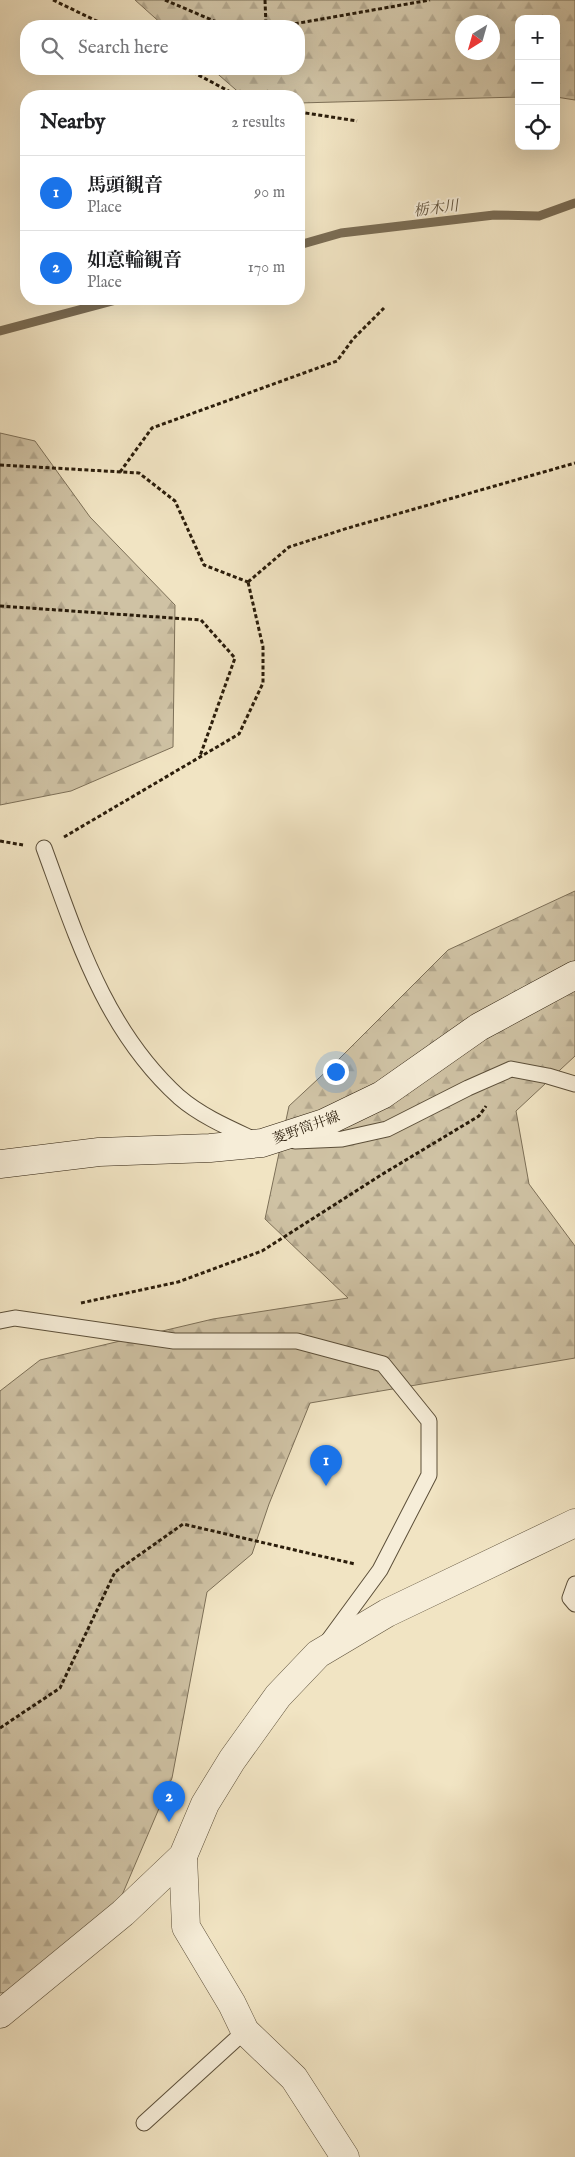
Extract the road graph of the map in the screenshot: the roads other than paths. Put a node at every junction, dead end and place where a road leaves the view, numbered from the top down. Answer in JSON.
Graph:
{"nodes":[{"id":1,"x":44,"y":848,"type":"road end"},
{"id":2,"x":575,"y":974,"type":"edge"},
{"id":3,"x":575,"y":1084,"type":"edge"},
{"id":4,"x":262,"y":1143,"type":"junction"},
{"id":5,"x":0,"y":1164,"type":"edge"},
{"id":6,"x":0,"y":1321,"type":"edge"},
{"id":7,"x":575,"y":1523,"type":"edge"},
{"id":8,"x":575,"y":1584,"type":"edge"},
{"id":9,"x":575,"y":1604,"type":"edge"},
{"id":10,"x":318,"y":1654,"type":"junction"},
{"id":11,"x":183,"y":1856,"type":"junction"},
{"id":12,"x":0,"y":2014,"type":"edge"},
{"id":13,"x":245,"y":2031,"type":"junction"},
{"id":14,"x":144,"y":2123,"type":"dead end"},
{"id":15,"x":345,"y":2157,"type":"edge"}],
"edges":[{"from":1,"to":4,"type":"lane"},
{"from":2,"to":4,"type":"street","name":"菱野筒井線"},
{"from":3,"to":4,"type":"lane"},
{"from":4,"to":5,"type":"street","name":"菱野筒井線"},
{"from":6,"to":10,"type":"lane"},
{"from":7,"to":10,"type":"street"},
{"from":8,"to":9,"type":"lane"},
{"from":10,"to":11,"type":"street"},
{"from":11,"to":12,"type":"street"},
{"from":11,"to":13,"type":"street"},
{"from":13,"to":14,"type":"lane"},
{"from":13,"to":15,"type":"street"}]}
